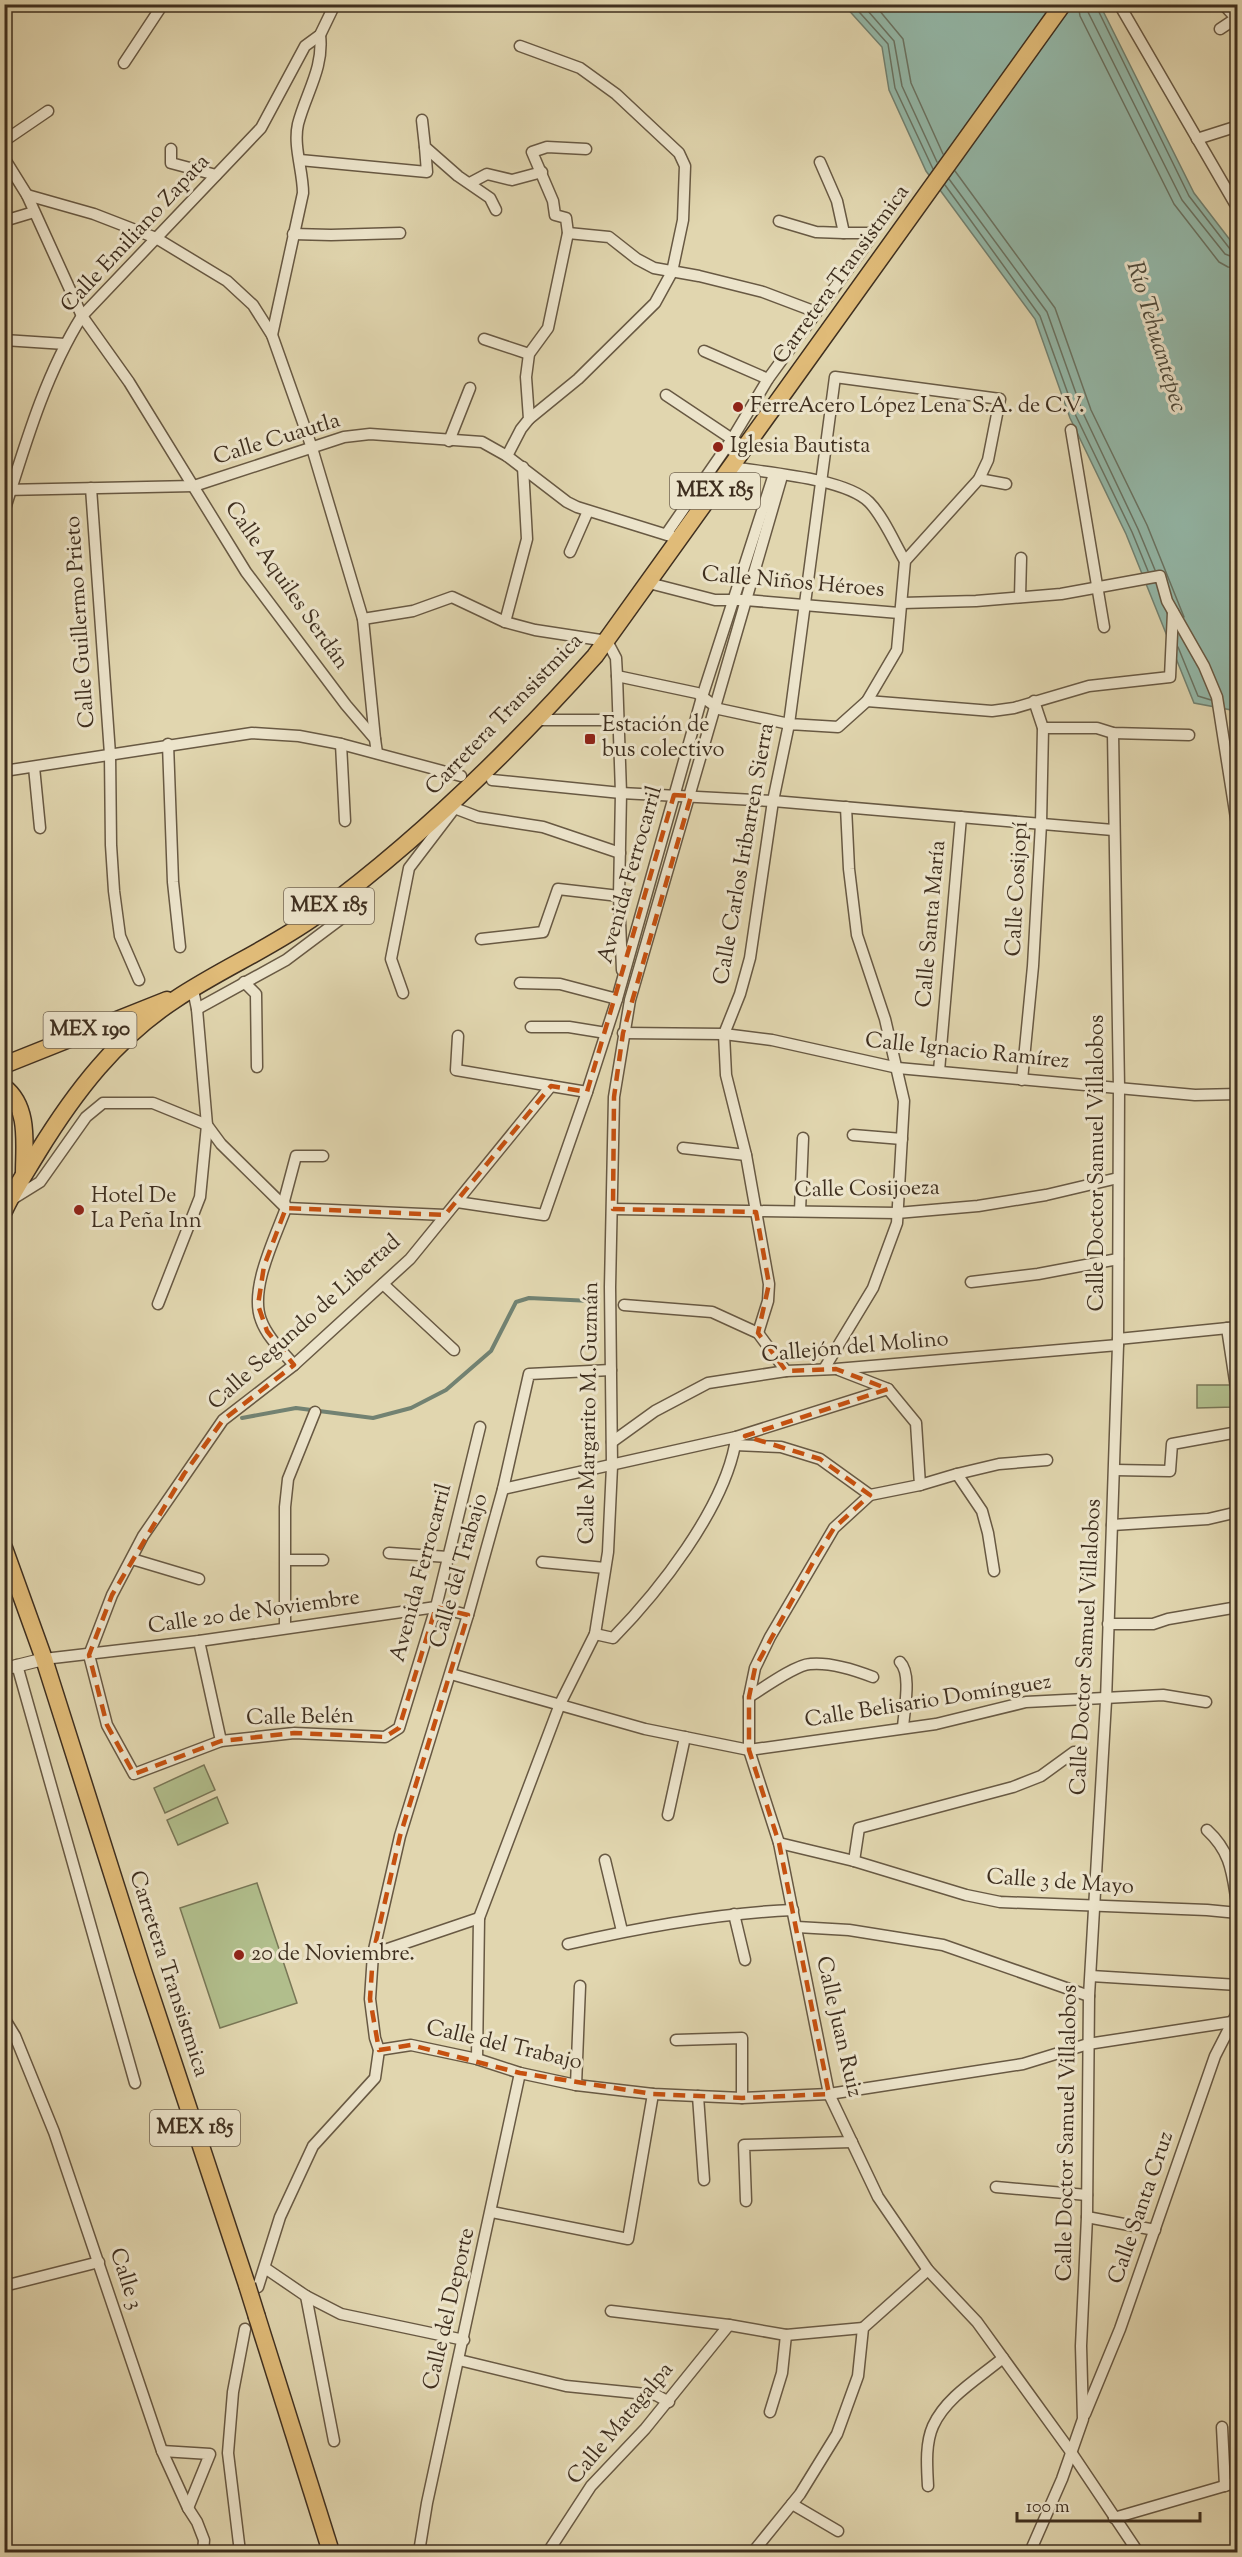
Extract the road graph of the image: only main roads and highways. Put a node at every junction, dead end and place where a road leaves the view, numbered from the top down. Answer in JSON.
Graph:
{"nodes":[{"id":1,"x":1063,"y":4,"type":"edge"},
{"id":2,"x":177,"y":998,"type":"junction"},
{"id":3,"x":4,"y":1065,"type":"edge"},
{"id":4,"x":4,"y":1087,"type":"edge"},
{"id":5,"x":24,"y":1175,"type":"junction"},
{"id":6,"x":7,"y":1207,"type":"edge"},
{"id":7,"x":4,"y":1548,"type":"edge"},
{"id":8,"x":331,"y":2553,"type":"edge"}],
"edges":[{"from":1,"to":2,"type":"main road","name":"Carretera Transistmica","number":"MEX 185"},
{"from":2,"to":3,"type":"main road","name":"Carretera Transistmica","number":"MEX 190"},
{"from":2,"to":5,"type":"main road","name":"Carretera Transistmica","number":"MEX 185"},
{"from":4,"to":5,"type":"main road"},
{"from":5,"to":6,"type":"main road","name":"Carretera Transistmica","number":"MEX 185"},
{"from":7,"to":8,"type":"main road","name":"Carretera Transistmica","number":"MEX 185","bridge":true}]}
